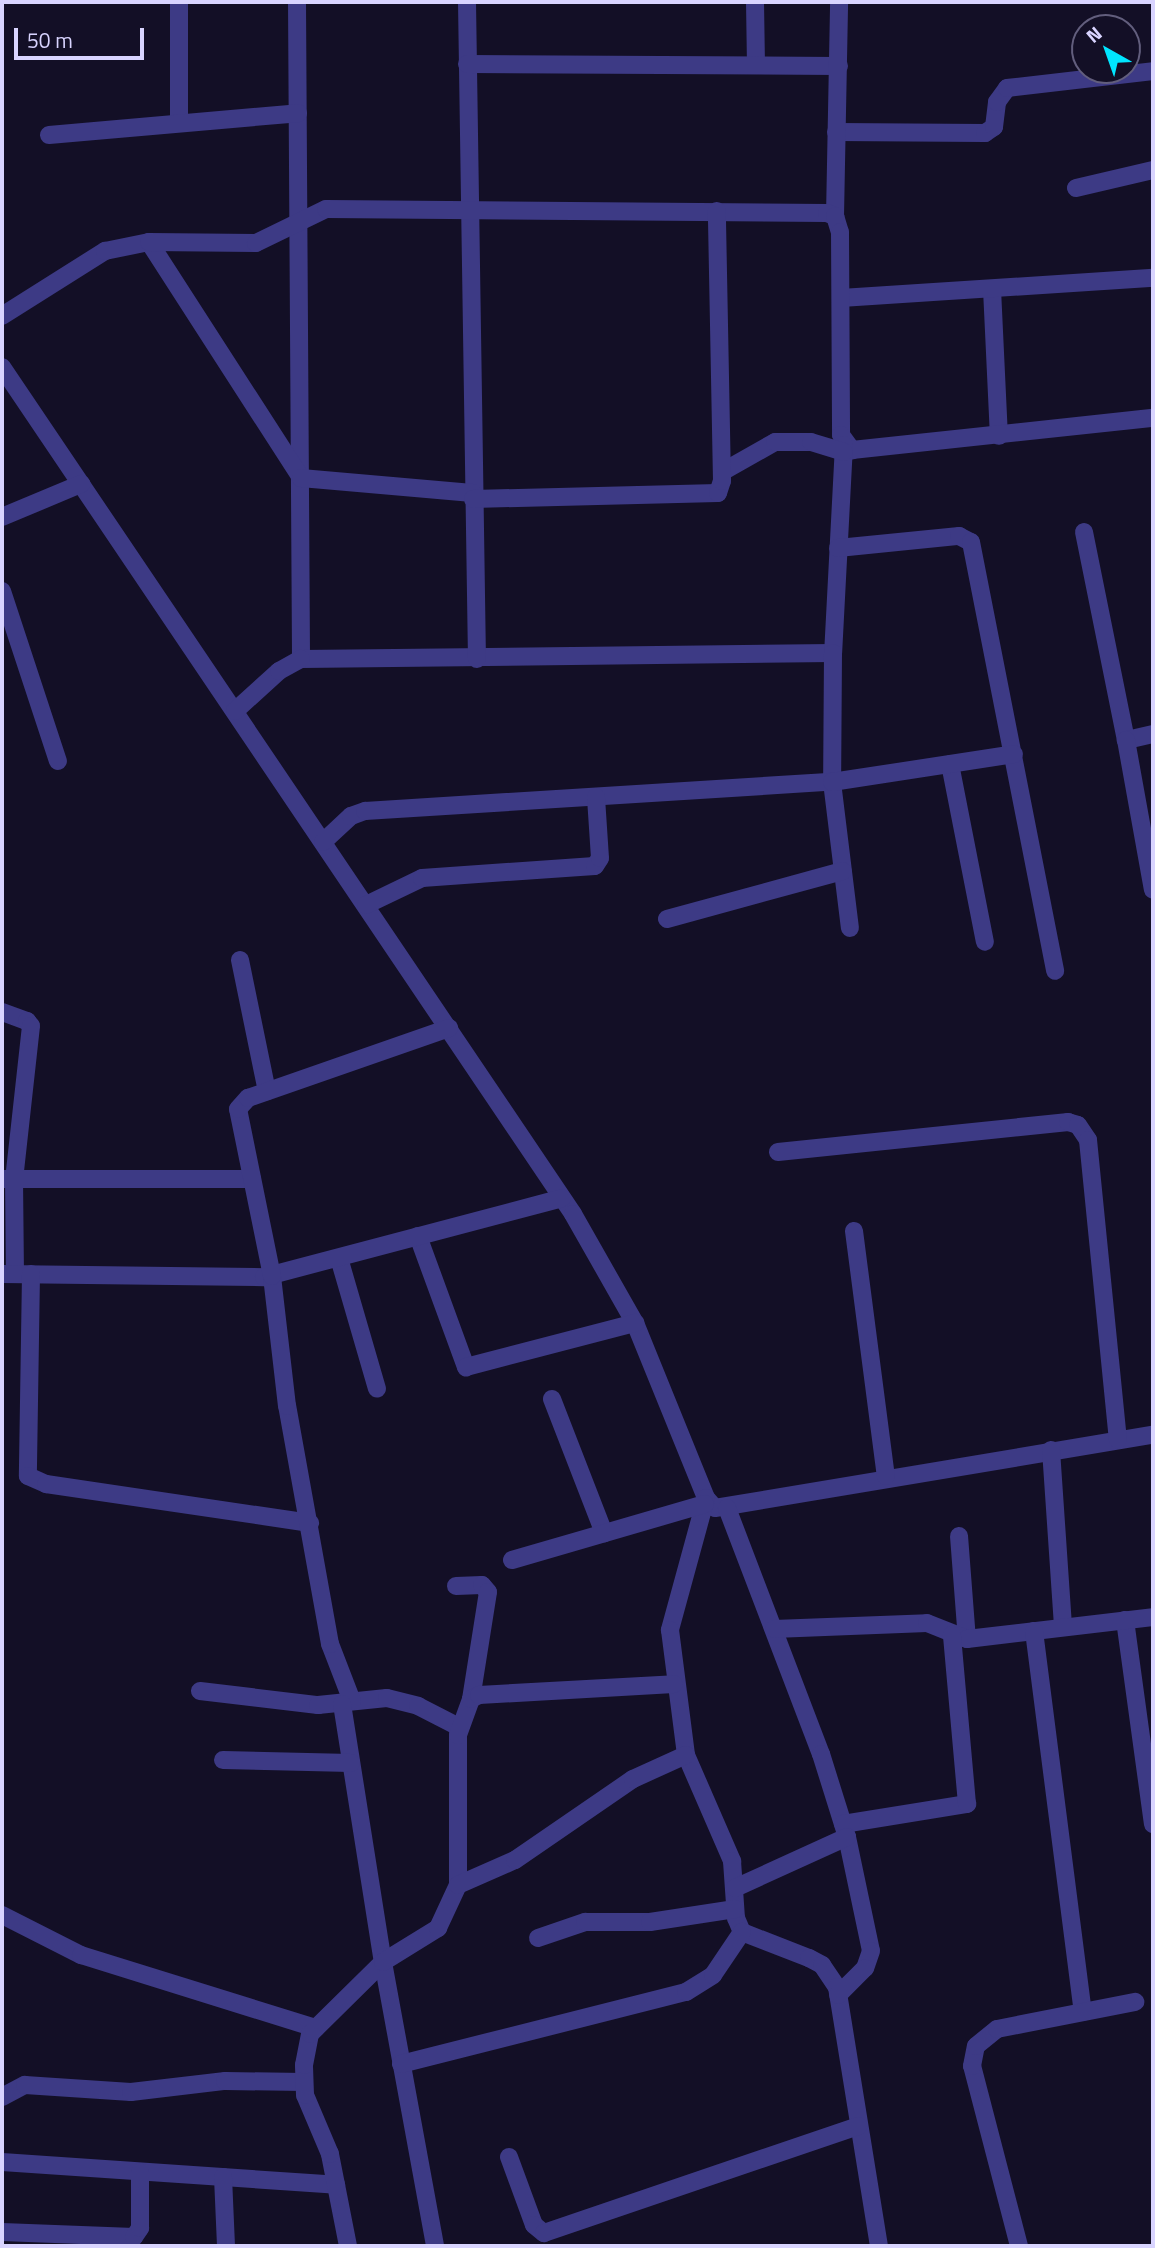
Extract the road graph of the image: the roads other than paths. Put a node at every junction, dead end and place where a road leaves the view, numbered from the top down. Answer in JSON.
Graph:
{"nodes":[{"id":1,"x":179,"y":2,"type":"edge"},
{"id":2,"x":297,"y":2,"type":"edge"},
{"id":3,"x":467,"y":2,"type":"edge"},
{"id":4,"x":755,"y":2,"type":"edge"},
{"id":5,"x":839,"y":2,"type":"edge"},
{"id":6,"x":467,"y":64,"type":"junction"},
{"id":7,"x":756,"y":65,"type":"junction"},
{"id":8,"x":839,"y":66,"type":"junction"},
{"id":9,"x":1153,"y":71,"type":"edge"},
{"id":10,"x":298,"y":113,"type":"junction"},
{"id":11,"x":179,"y":120,"type":"junction"},
{"id":12,"x":836,"y":132,"type":"junction"},
{"id":13,"x":49,"y":135,"type":"dead end"},
{"id":14,"x":1153,"y":170,"type":"edge"},
{"id":15,"x":1076,"y":188,"type":"dead end"},
{"id":16,"x":470,"y":211,"type":"junction"},
{"id":17,"x":717,"y":211,"type":"junction"},
{"id":18,"x":835,"y":216,"type":"junction"},
{"id":19,"x":298,"y":224,"type":"junction"},
{"id":20,"x":149,"y":242,"type":"junction"},
{"id":21,"x":1153,"y":278,"type":"edge"},
{"id":22,"x":992,"y":289,"type":"junction"},
{"id":23,"x":841,"y":299,"type":"junction"},
{"id":24,"x":2,"y":316,"type":"edge"},
{"id":25,"x":2,"y":367,"type":"edge"},
{"id":26,"x":1153,"y":418,"type":"edge"},
{"id":27,"x":999,"y":436,"type":"junction"},
{"id":28,"x":844,"y":449,"type":"junction"},
{"id":29,"x":722,"y":472,"type":"junction"},
{"id":30,"x":301,"y":478,"type":"junction"},
{"id":31,"x":81,"y":484,"type":"junction"},
{"id":32,"x":472,"y":496,"type":"junction"},
{"id":33,"x":2,"y":517,"type":"edge"},
{"id":34,"x":1084,"y":532,"type":"dead end"},
{"id":35,"x":838,"y":548,"type":"junction"},
{"id":36,"x":2,"y":592,"type":"edge"},
{"id":37,"x":833,"y":653,"type":"junction"},
{"id":38,"x":301,"y":659,"type":"junction"},
{"id":39,"x":477,"y":659,"type":"junction"},
{"id":40,"x":235,"y":711,"type":"junction"},
{"id":41,"x":1153,"y":734,"type":"edge"},
{"id":42,"x":1126,"y":740,"type":"junction"},
{"id":43,"x":1013,"y":754,"type":"junction"},
{"id":44,"x":58,"y":761,"type":"dead end"},
{"id":45,"x":950,"y":764,"type":"junction"},
{"id":46,"x":832,"y":782,"type":"junction"},
{"id":47,"x":596,"y":797,"type":"junction"},
{"id":48,"x":323,"y":842,"type":"junction"},
{"id":49,"x":843,"y":871,"type":"junction"},
{"id":50,"x":1153,"y":890,"type":"edge"},
{"id":51,"x":366,"y":905,"type":"junction"},
{"id":52,"x":667,"y":919,"type":"dead end"},
{"id":53,"x":850,"y":928,"type":"dead end"},
{"id":54,"x":985,"y":942,"type":"dead end"},
{"id":55,"x":240,"y":960,"type":"dead end"},
{"id":56,"x":1055,"y":971,"type":"dead end"},
{"id":57,"x":2,"y":1012,"type":"edge"},
{"id":58,"x":449,"y":1028,"type":"junction"},
{"id":59,"x":267,"y":1091,"type":"junction"},
{"id":60,"x":778,"y":1152,"type":"dead end"},
{"id":61,"x":8,"y":1179,"type":"edge"},
{"id":62,"x":252,"y":1179,"type":"junction"},
{"id":63,"x":562,"y":1198,"type":"junction"},
{"id":64,"x":854,"y":1231,"type":"dead end"},
{"id":65,"x":418,"y":1236,"type":"junction"},
{"id":66,"x":340,"y":1258,"type":"junction"},
{"id":67,"x":16,"y":1274,"type":"edge"},
{"id":68,"x":272,"y":1276,"type":"junction"},
{"id":69,"x":635,"y":1323,"type":"junction"},
{"id":70,"x":377,"y":1389,"type":"dead end"},
{"id":71,"x":552,"y":1399,"type":"dead end"},
{"id":72,"x":1153,"y":1435,"type":"edge"},
{"id":73,"x":1118,"y":1440,"type":"junction"},
{"id":74,"x":1051,"y":1450,"type":"junction"},
{"id":75,"x":886,"y":1476,"type":"junction"},
{"id":76,"x":706,"y":1501,"type":"junction"},
{"id":77,"x":727,"y":1508,"type":"junction"},
{"id":78,"x":310,"y":1523,"type":"junction"},
{"id":79,"x":604,"y":1533,"type":"junction"},
{"id":80,"x":959,"y":1536,"type":"dead end"},
{"id":81,"x":512,"y":1560,"type":"dead end"},
{"id":82,"x":456,"y":1586,"type":"dead end"},
{"id":83,"x":1153,"y":1617,"type":"edge"},
{"id":84,"x":1125,"y":1620,"type":"junction"},
{"id":85,"x":1063,"y":1628,"type":"junction"},
{"id":86,"x":774,"y":1629,"type":"junction"},
{"id":87,"x":1034,"y":1631,"type":"junction"},
{"id":88,"x":959,"y":1637,"type":"junction"},
{"id":89,"x":674,"y":1684,"type":"junction"},
{"id":90,"x":200,"y":1691,"type":"dead end"},
{"id":91,"x":471,"y":1699,"type":"junction"},
{"id":92,"x":347,"y":1703,"type":"junction"},
{"id":93,"x":459,"y":1727,"type":"junction"},
{"id":94,"x":686,"y":1755,"type":"junction"},
{"id":95,"x":223,"y":1760,"type":"dead end"},
{"id":96,"x":351,"y":1763,"type":"junction"},
{"id":97,"x":1153,"y":1824,"type":"edge"},
{"id":98,"x":845,"y":1831,"type":"junction"},
{"id":99,"x":458,"y":1885,"type":"junction"},
{"id":100,"x":735,"y":1888,"type":"junction"},
{"id":101,"x":735,"y":1909,"type":"junction"},
{"id":102,"x":2,"y":1915,"type":"edge"},
{"id":103,"x":742,"y":1932,"type":"junction"},
{"id":104,"x":538,"y":1938,"type":"dead end"},
{"id":105,"x":383,"y":1962,"type":"junction"},
{"id":106,"x":838,"y":1995,"type":"junction"},
{"id":107,"x":1135,"y":2002,"type":"dead end"},
{"id":108,"x":1083,"y":2012,"type":"junction"},
{"id":109,"x":316,"y":2028,"type":"junction"},
{"id":110,"x":401,"y":2064,"type":"junction"},
{"id":111,"x":304,"y":2082,"type":"junction"},
{"id":112,"x":2,"y":2097,"type":"edge"},
{"id":113,"x":859,"y":2126,"type":"junction"},
{"id":114,"x":509,"y":2157,"type":"dead end"},
{"id":115,"x":2,"y":2162,"type":"edge"},
{"id":116,"x":140,"y":2172,"type":"junction"},
{"id":117,"x":223,"y":2177,"type":"junction"},
{"id":118,"x":336,"y":2185,"type":"junction"},
{"id":119,"x":2,"y":2232,"type":"edge"},
{"id":120,"x":226,"y":2246,"type":"edge"},
{"id":121,"x":348,"y":2246,"type":"edge"},
{"id":122,"x":435,"y":2246,"type":"edge"},
{"id":123,"x":879,"y":2246,"type":"edge"},
{"id":124,"x":1019,"y":2246,"type":"edge"}],
"edges":[{"from":1,"to":11,"type":"street"},
{"from":2,"to":10,"type":"street"},
{"from":3,"to":6,"type":"street"},
{"from":4,"to":7,"type":"street"},
{"from":5,"to":8,"type":"street"},
{"from":6,"to":7,"type":"street"},
{"from":6,"to":16,"type":"street"},
{"from":7,"to":8,"type":"street"},
{"from":8,"to":12,"type":"street"},
{"from":9,"to":12,"type":"street"},
{"from":10,"to":11,"type":"street"},
{"from":10,"to":19,"type":"street"},
{"from":11,"to":13,"type":"street"},
{"from":12,"to":18,"type":"street"},
{"from":14,"to":15,"type":"street"},
{"from":16,"to":17,"type":"street"},
{"from":16,"to":19,"type":"street"},
{"from":16,"to":32,"type":"street"},
{"from":17,"to":18,"type":"street"},
{"from":17,"to":29,"type":"street"},
{"from":18,"to":23,"type":"street"},
{"from":19,"to":20,"type":"street"},
{"from":19,"to":30,"type":"street"},
{"from":20,"to":24,"type":"street"},
{"from":20,"to":30,"type":"street"},
{"from":21,"to":22,"type":"street"},
{"from":22,"to":23,"type":"street"},
{"from":22,"to":27,"type":"street"},
{"from":23,"to":28,"type":"street"},
{"from":25,"to":31,"type":"street"},
{"from":26,"to":27,"type":"street"},
{"from":27,"to":28,"type":"street"},
{"from":28,"to":29,"type":"street"},
{"from":28,"to":35,"type":"street"},
{"from":29,"to":32,"type":"street"},
{"from":30,"to":32,"type":"street"},
{"from":30,"to":38,"type":"street"},
{"from":31,"to":33,"type":"street"},
{"from":31,"to":40,"type":"street"},
{"from":32,"to":39,"type":"street"},
{"from":34,"to":42,"type":"street"},
{"from":35,"to":37,"type":"street"},
{"from":35,"to":43,"type":"street"},
{"from":36,"to":44,"type":"street"},
{"from":37,"to":39,"type":"street"},
{"from":37,"to":46,"type":"street"},
{"from":38,"to":39,"type":"street"},
{"from":38,"to":40,"type":"street"},
{"from":40,"to":48,"type":"street"},
{"from":41,"to":42,"type":"street"},
{"from":42,"to":50,"type":"street"},
{"from":43,"to":45,"type":"street"},
{"from":43,"to":56,"type":"street"},
{"from":45,"to":46,"type":"street"},
{"from":45,"to":54,"type":"street"},
{"from":46,"to":47,"type":"street"},
{"from":46,"to":49,"type":"street"},
{"from":47,"to":48,"type":"street"},
{"from":47,"to":51,"type":"street"},
{"from":48,"to":51,"type":"street"},
{"from":49,"to":52,"type":"street"},
{"from":49,"to":53,"type":"street"},
{"from":51,"to":58,"type":"street"},
{"from":55,"to":59,"type":"street"},
{"from":57,"to":61,"type":"street"},
{"from":58,"to":59,"type":"street"},
{"from":58,"to":63,"type":"street"},
{"from":59,"to":62,"type":"street"},
{"from":60,"to":73,"type":"street"},
{"from":61,"to":62,"type":"street"},
{"from":61,"to":67,"type":"street"},
{"from":62,"to":68,"type":"street"},
{"from":63,"to":65,"type":"street"},
{"from":63,"to":69,"type":"street"},
{"from":64,"to":75,"type":"street"},
{"from":65,"to":66,"type":"street"},
{"from":65,"to":69,"type":"street"},
{"from":66,"to":68,"type":"street"},
{"from":66,"to":70,"type":"street"},
{"from":67,"to":68,"type":"street"},
{"from":67,"to":78,"type":"street"},
{"from":68,"to":78,"type":"street"},
{"from":69,"to":76,"type":"street"},
{"from":71,"to":79,"type":"street"},
{"from":72,"to":73,"type":"street"},
{"from":73,"to":74,"type":"street"},
{"from":74,"to":75,"type":"street"},
{"from":74,"to":85,"type":"street"},
{"from":75,"to":77,"type":"street"},
{"from":76,"to":77,"type":"street"},
{"from":76,"to":79,"type":"street"},
{"from":76,"to":89,"type":"street"},
{"from":77,"to":86,"type":"street"},
{"from":78,"to":92,"type":"street"},
{"from":79,"to":81,"type":"street"},
{"from":80,"to":88,"type":"street"},
{"from":82,"to":91,"type":"street"},
{"from":83,"to":84,"type":"street"},
{"from":84,"to":85,"type":"street"},
{"from":84,"to":97,"type":"street"},
{"from":85,"to":87,"type":"street"},
{"from":86,"to":88,"type":"street"},
{"from":86,"to":98,"type":"street"},
{"from":87,"to":88,"type":"street"},
{"from":87,"to":108,"type":"street"},
{"from":88,"to":98,"type":"street"},
{"from":89,"to":91,"type":"street"},
{"from":89,"to":94,"type":"street"},
{"from":90,"to":92,"type":"street"},
{"from":91,"to":93,"type":"street"},
{"from":92,"to":93,"type":"street"},
{"from":92,"to":96,"type":"street"},
{"from":93,"to":99,"type":"street"},
{"from":94,"to":99,"type":"street"},
{"from":94,"to":100,"type":"street"},
{"from":95,"to":96,"type":"street"},
{"from":96,"to":105,"type":"street"},
{"from":98,"to":100,"type":"street"},
{"from":98,"to":106,"type":"street"},
{"from":99,"to":105,"type":"street"},
{"from":100,"to":101,"type":"street"},
{"from":101,"to":103,"type":"street"},
{"from":101,"to":104,"type":"street"},
{"from":102,"to":109,"type":"street"},
{"from":103,"to":106,"type":"street"},
{"from":103,"to":110,"type":"street"},
{"from":105,"to":109,"type":"street"},
{"from":105,"to":110,"type":"street"},
{"from":106,"to":113,"type":"street"},
{"from":107,"to":108,"type":"street"},
{"from":108,"to":124,"type":"street"},
{"from":109,"to":111,"type":"street"},
{"from":110,"to":122,"type":"street"},
{"from":111,"to":112,"type":"street"},
{"from":111,"to":118,"type":"street"},
{"from":113,"to":114,"type":"street"},
{"from":113,"to":123,"type":"street"},
{"from":115,"to":116,"type":"street"},
{"from":116,"to":117,"type":"street"},
{"from":116,"to":119,"type":"street"},
{"from":117,"to":118,"type":"street"},
{"from":117,"to":120,"type":"street"},
{"from":118,"to":121,"type":"street"}]}
